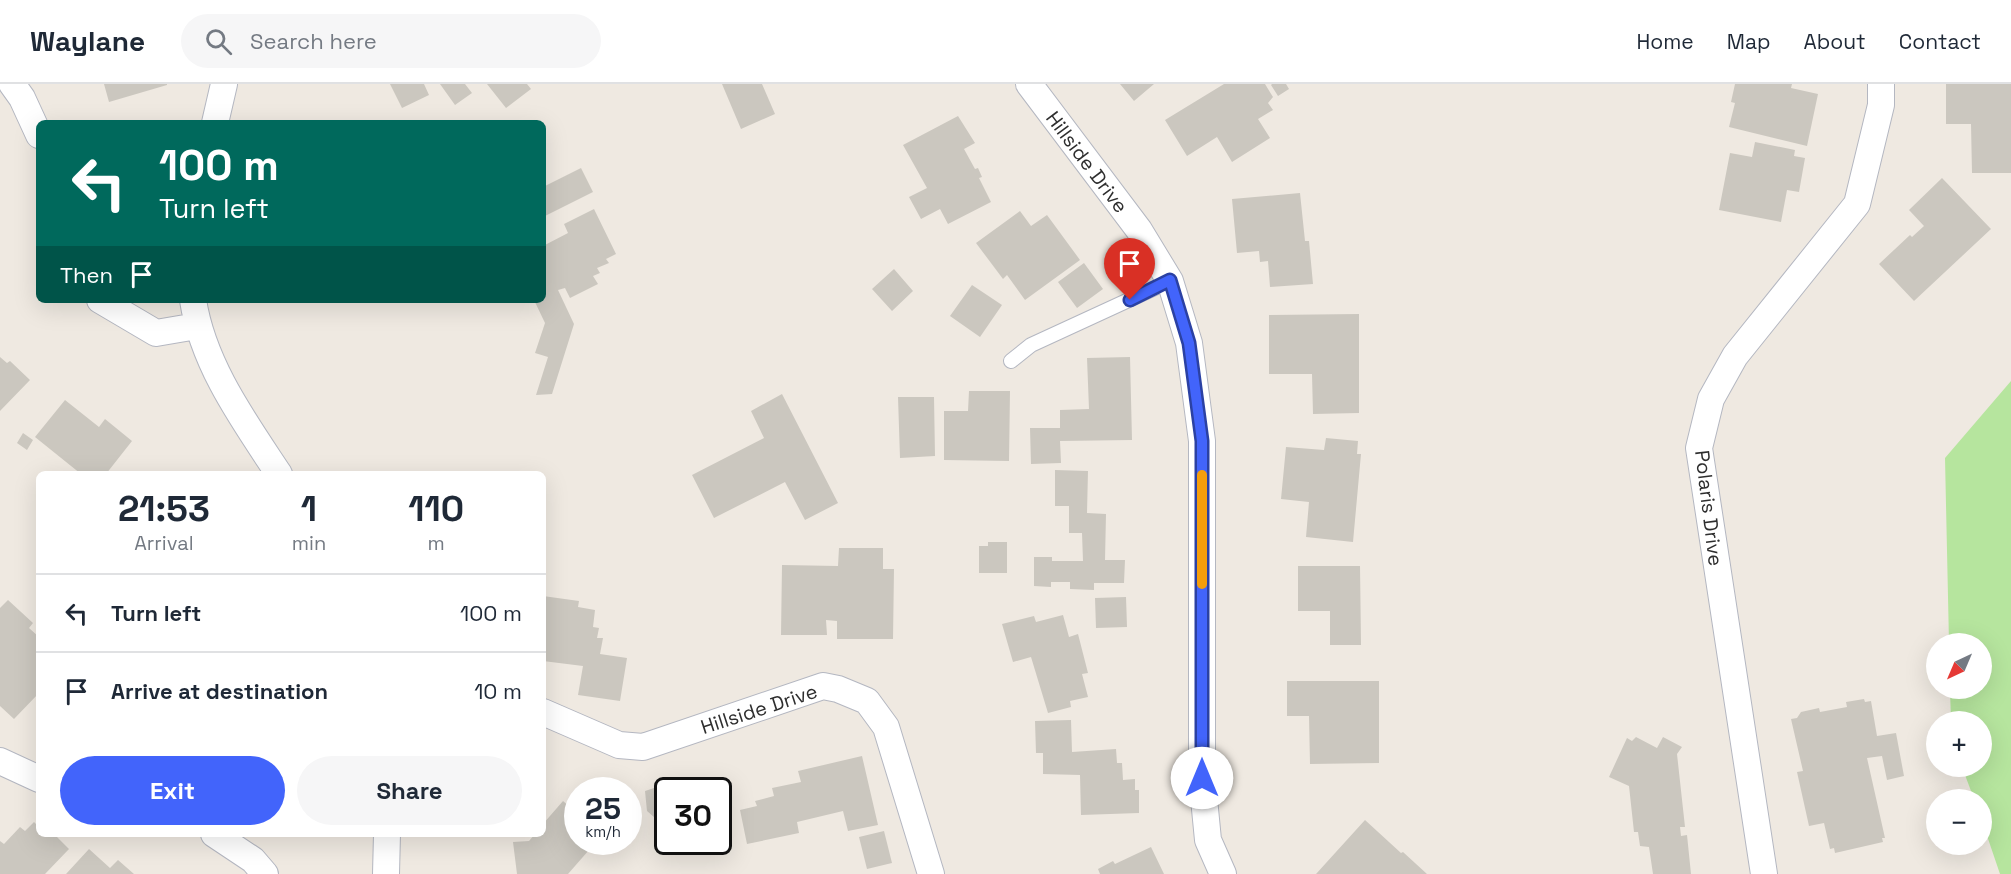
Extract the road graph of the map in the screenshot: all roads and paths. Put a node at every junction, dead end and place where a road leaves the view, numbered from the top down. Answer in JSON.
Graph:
{"nodes":[{"id":1,"x":12,"y":84,"type":"edge"},
{"id":2,"x":224,"y":84,"type":"edge"},
{"id":3,"x":1029,"y":84,"type":"edge"},
{"id":4,"x":1881,"y":84,"type":"edge"},
{"id":5,"x":216,"y":120,"type":"edge"},
{"id":6,"x":36,"y":128,"type":"edge"},
{"id":7,"x":1170,"y":280,"type":"junction"},
{"id":8,"x":105,"y":303,"type":"edge"},
{"id":9,"x":194,"y":303,"type":"edge"},
{"id":10,"x":197,"y":326,"type":"junction"},
{"id":11,"x":1011,"y":362,"type":"dead end"},
{"id":12,"x":277,"y":471,"type":"edge"},
{"id":13,"x":546,"y":713,"type":"edge"},
{"id":14,"x":0,"y":761,"type":"edge"},
{"id":15,"x":36,"y":779,"type":"edge"},
{"id":16,"x":218,"y":837,"type":"edge"},
{"id":17,"x":387,"y":837,"type":"edge"},
{"id":18,"x":265,"y":874,"type":"edge"},
{"id":19,"x":386,"y":874,"type":"edge"},
{"id":20,"x":931,"y":874,"type":"edge"},
{"id":21,"x":1223,"y":874,"type":"edge"},
{"id":22,"x":1764,"y":874,"type":"edge"}],
"edges":[{"from":1,"to":6,"type":"street"},
{"from":2,"to":5,"type":"street"},
{"from":3,"to":7,"type":"street","name":"Hillside Drive"},
{"from":4,"to":22,"type":"street","name":"Polaris Drive"},
{"from":7,"to":11,"type":"lane"},
{"from":7,"to":21,"type":"street","name":"Hillside Drive"},
{"from":8,"to":10,"type":"street"},
{"from":9,"to":10,"type":"street"},
{"from":10,"to":12,"type":"street"},
{"from":13,"to":20,"type":"street","name":"Hillside Drive"},
{"from":14,"to":15,"type":"street"},
{"from":16,"to":18,"type":"street"},
{"from":17,"to":19,"type":"street"}]}
